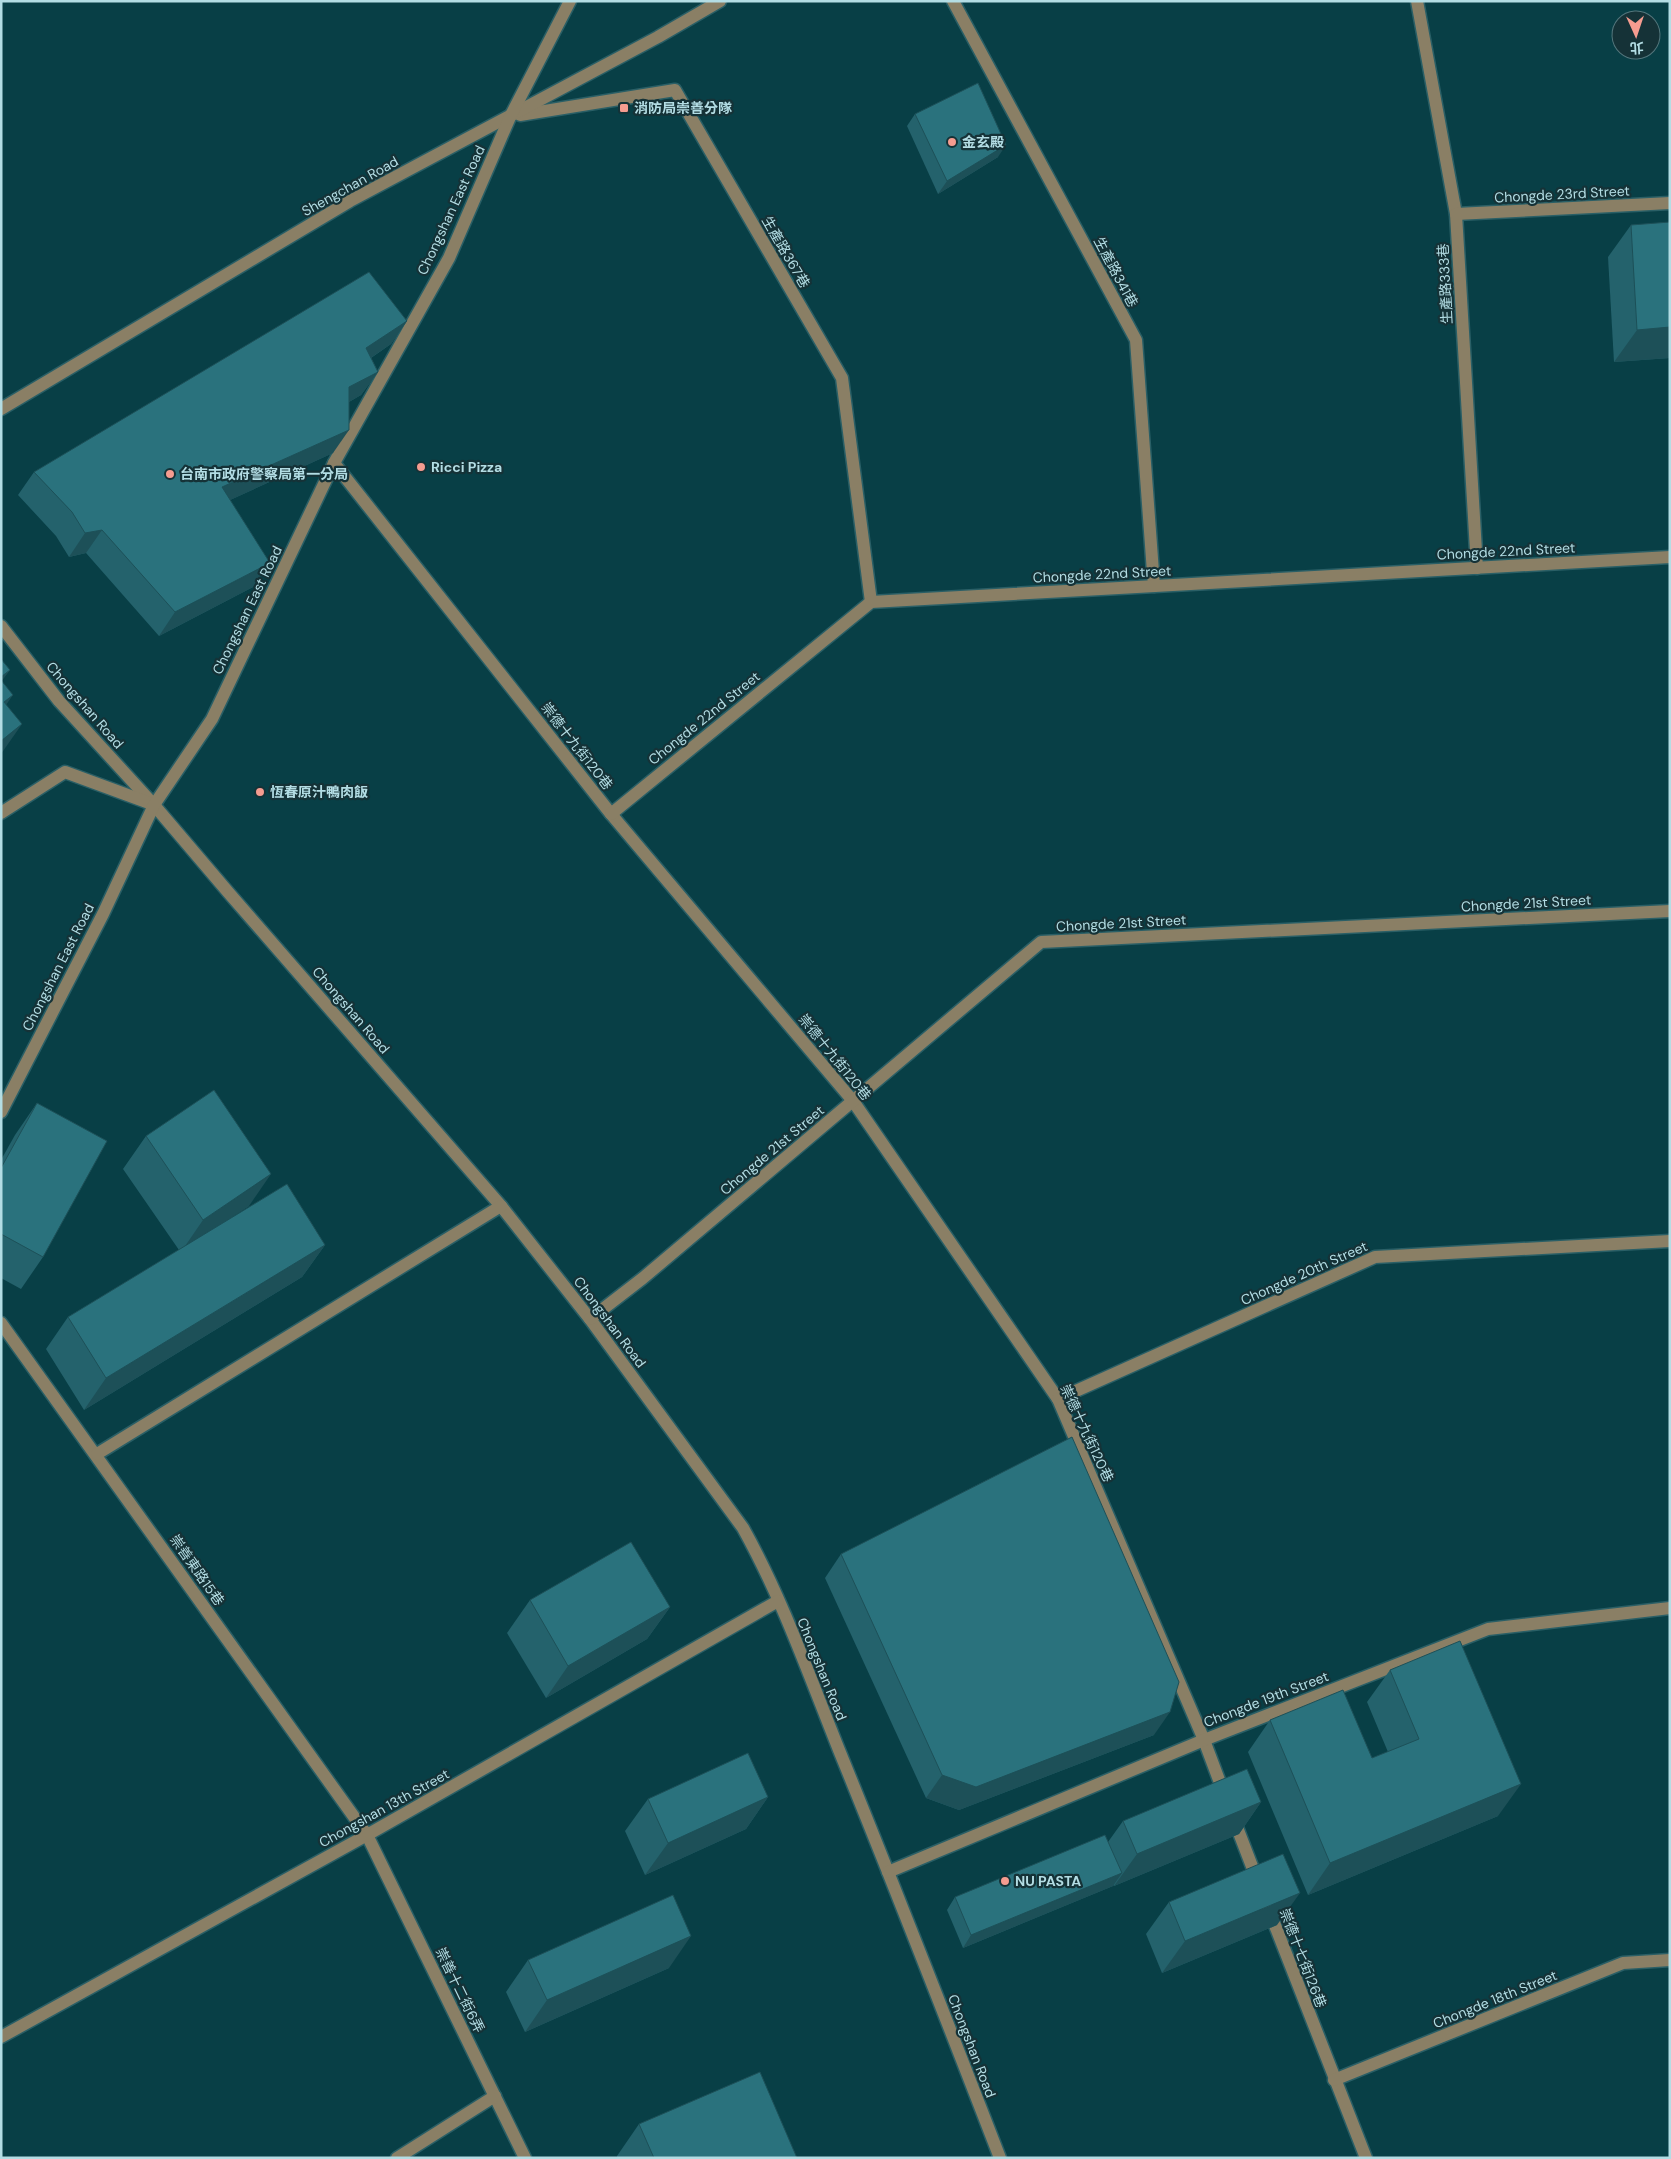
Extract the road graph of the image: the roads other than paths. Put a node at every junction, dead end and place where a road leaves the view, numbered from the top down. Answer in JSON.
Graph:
{"nodes":[{"id":1,"x":570,"y":1,"type":"edge"},
{"id":2,"x":720,"y":1,"type":"edge"},
{"id":3,"x":953,"y":1,"type":"edge"},
{"id":4,"x":1417,"y":1,"type":"edge"},
{"id":5,"x":510,"y":116,"type":"junction"},
{"id":6,"x":1670,"y":203,"type":"edge"},
{"id":7,"x":1456,"y":214,"type":"junction"},
{"id":8,"x":1,"y":409,"type":"edge"},
{"id":9,"x":334,"y":463,"type":"junction"},
{"id":10,"x":1670,"y":557,"type":"edge"},
{"id":11,"x":1477,"y":568,"type":"junction"},
{"id":12,"x":1154,"y":586,"type":"junction"},
{"id":13,"x":871,"y":602,"type":"junction"},
{"id":14,"x":1,"y":626,"type":"edge"},
{"id":15,"x":154,"y":805,"type":"junction"},
{"id":16,"x":1,"y":813,"type":"edge"},
{"id":17,"x":611,"y":814,"type":"junction"},
{"id":18,"x":1670,"y":911,"type":"edge"},
{"id":19,"x":853,"y":1101,"type":"junction"},
{"id":20,"x":1,"y":1112,"type":"edge"},
{"id":21,"x":501,"y":1206,"type":"junction"},
{"id":22,"x":1670,"y":1241,"type":"edge"},
{"id":23,"x":590,"y":1319,"type":"junction"},
{"id":24,"x":1,"y":1322,"type":"edge"},
{"id":25,"x":1058,"y":1400,"type":"junction"},
{"id":26,"x":97,"y":1454,"type":"junction"},
{"id":27,"x":778,"y":1601,"type":"junction"},
{"id":28,"x":1670,"y":1608,"type":"edge"},
{"id":29,"x":1204,"y":1740,"type":"junction"},
{"id":30,"x":367,"y":1835,"type":"junction"},
{"id":31,"x":888,"y":1872,"type":"junction"},
{"id":32,"x":1670,"y":1960,"type":"edge"},
{"id":33,"x":1,"y":2037,"type":"edge"},
{"id":34,"x":1334,"y":2080,"type":"junction"},
{"id":35,"x":495,"y":2096,"type":"junction"},
{"id":36,"x":398,"y":2158,"type":"edge"},
{"id":37,"x":525,"y":2158,"type":"edge"},
{"id":38,"x":1000,"y":2158,"type":"edge"},
{"id":39,"x":1366,"y":2158,"type":"edge"}],
"edges":[{"from":1,"to":5,"type":"street","name":"Chongshan East Road"},
{"from":2,"to":5,"type":"street","name":"Shengchan Road"},
{"from":3,"to":12,"type":"street","name":"生產路341巷"},
{"from":4,"to":7,"type":"street","name":"生產路333巷"},
{"from":5,"to":8,"type":"street","name":"Shengchan Road"},
{"from":5,"to":9,"type":"street","name":"Chongshan East Road"},
{"from":5,"to":13,"type":"street","name":"生產路367巷"},
{"from":6,"to":7,"type":"street","name":"Chongde 23rd Street"},
{"from":7,"to":11,"type":"street","name":"生產路333巷"},
{"from":9,"to":15,"type":"street","name":"Chongshan East Road"},
{"from":9,"to":17,"type":"street","name":"崇德十九街120巷"},
{"from":10,"to":11,"type":"street","name":"Chongde 22nd Street"},
{"from":11,"to":12,"type":"street","name":"Chongde 22nd Street"},
{"from":12,"to":13,"type":"street","name":"Chongde 22nd Street"},
{"from":13,"to":17,"type":"street","name":"Chongde 22nd Street"},
{"from":14,"to":15,"type":"street","name":"Chongshan Road"},
{"from":15,"to":16,"type":"street"},
{"from":15,"to":20,"type":"street","name":"Chongshan East Road"},
{"from":15,"to":21,"type":"street","name":"Chongshan Road"},
{"from":17,"to":19,"type":"street","name":"崇德十九街120巷"},
{"from":18,"to":19,"type":"street","name":"Chongde 21st Street"},
{"from":19,"to":23,"type":"street","name":"Chongde 21st Street"},
{"from":19,"to":25,"type":"street","name":"崇德十九街120巷"},
{"from":21,"to":23,"type":"street","name":"Chongshan Road"},
{"from":21,"to":26,"type":"street"},
{"from":22,"to":25,"type":"street","name":"Chongde 20th Street"},
{"from":23,"to":27,"type":"street","name":"Chongshan Road"},
{"from":24,"to":26,"type":"street","name":"崇善東路15巷"},
{"from":25,"to":29,"type":"street","name":"崇德十九街120巷"},
{"from":26,"to":30,"type":"street","name":"崇善東路15巷"},
{"from":27,"to":30,"type":"street","name":"Chongshan 13th Street"},
{"from":27,"to":31,"type":"street","name":"Chongshan Road"},
{"from":28,"to":29,"type":"street","name":"Chongde 19th Street"},
{"from":29,"to":31,"type":"street","name":"Chongde 19th Street"},
{"from":29,"to":34,"type":"street","name":"崇德十七街126巷"},
{"from":30,"to":33,"type":"street","name":"Chongshan 13th Street"},
{"from":30,"to":35,"type":"street","name":"崇善十二街6弄"},
{"from":31,"to":38,"type":"street","name":"Chongshan Road"},
{"from":32,"to":34,"type":"street","name":"Chongde 18th Street"},
{"from":34,"to":39,"type":"street","name":"崇德十七街126巷"},
{"from":35,"to":36,"type":"street"},
{"from":35,"to":37,"type":"street","name":"崇善十二街6弄"}]}
